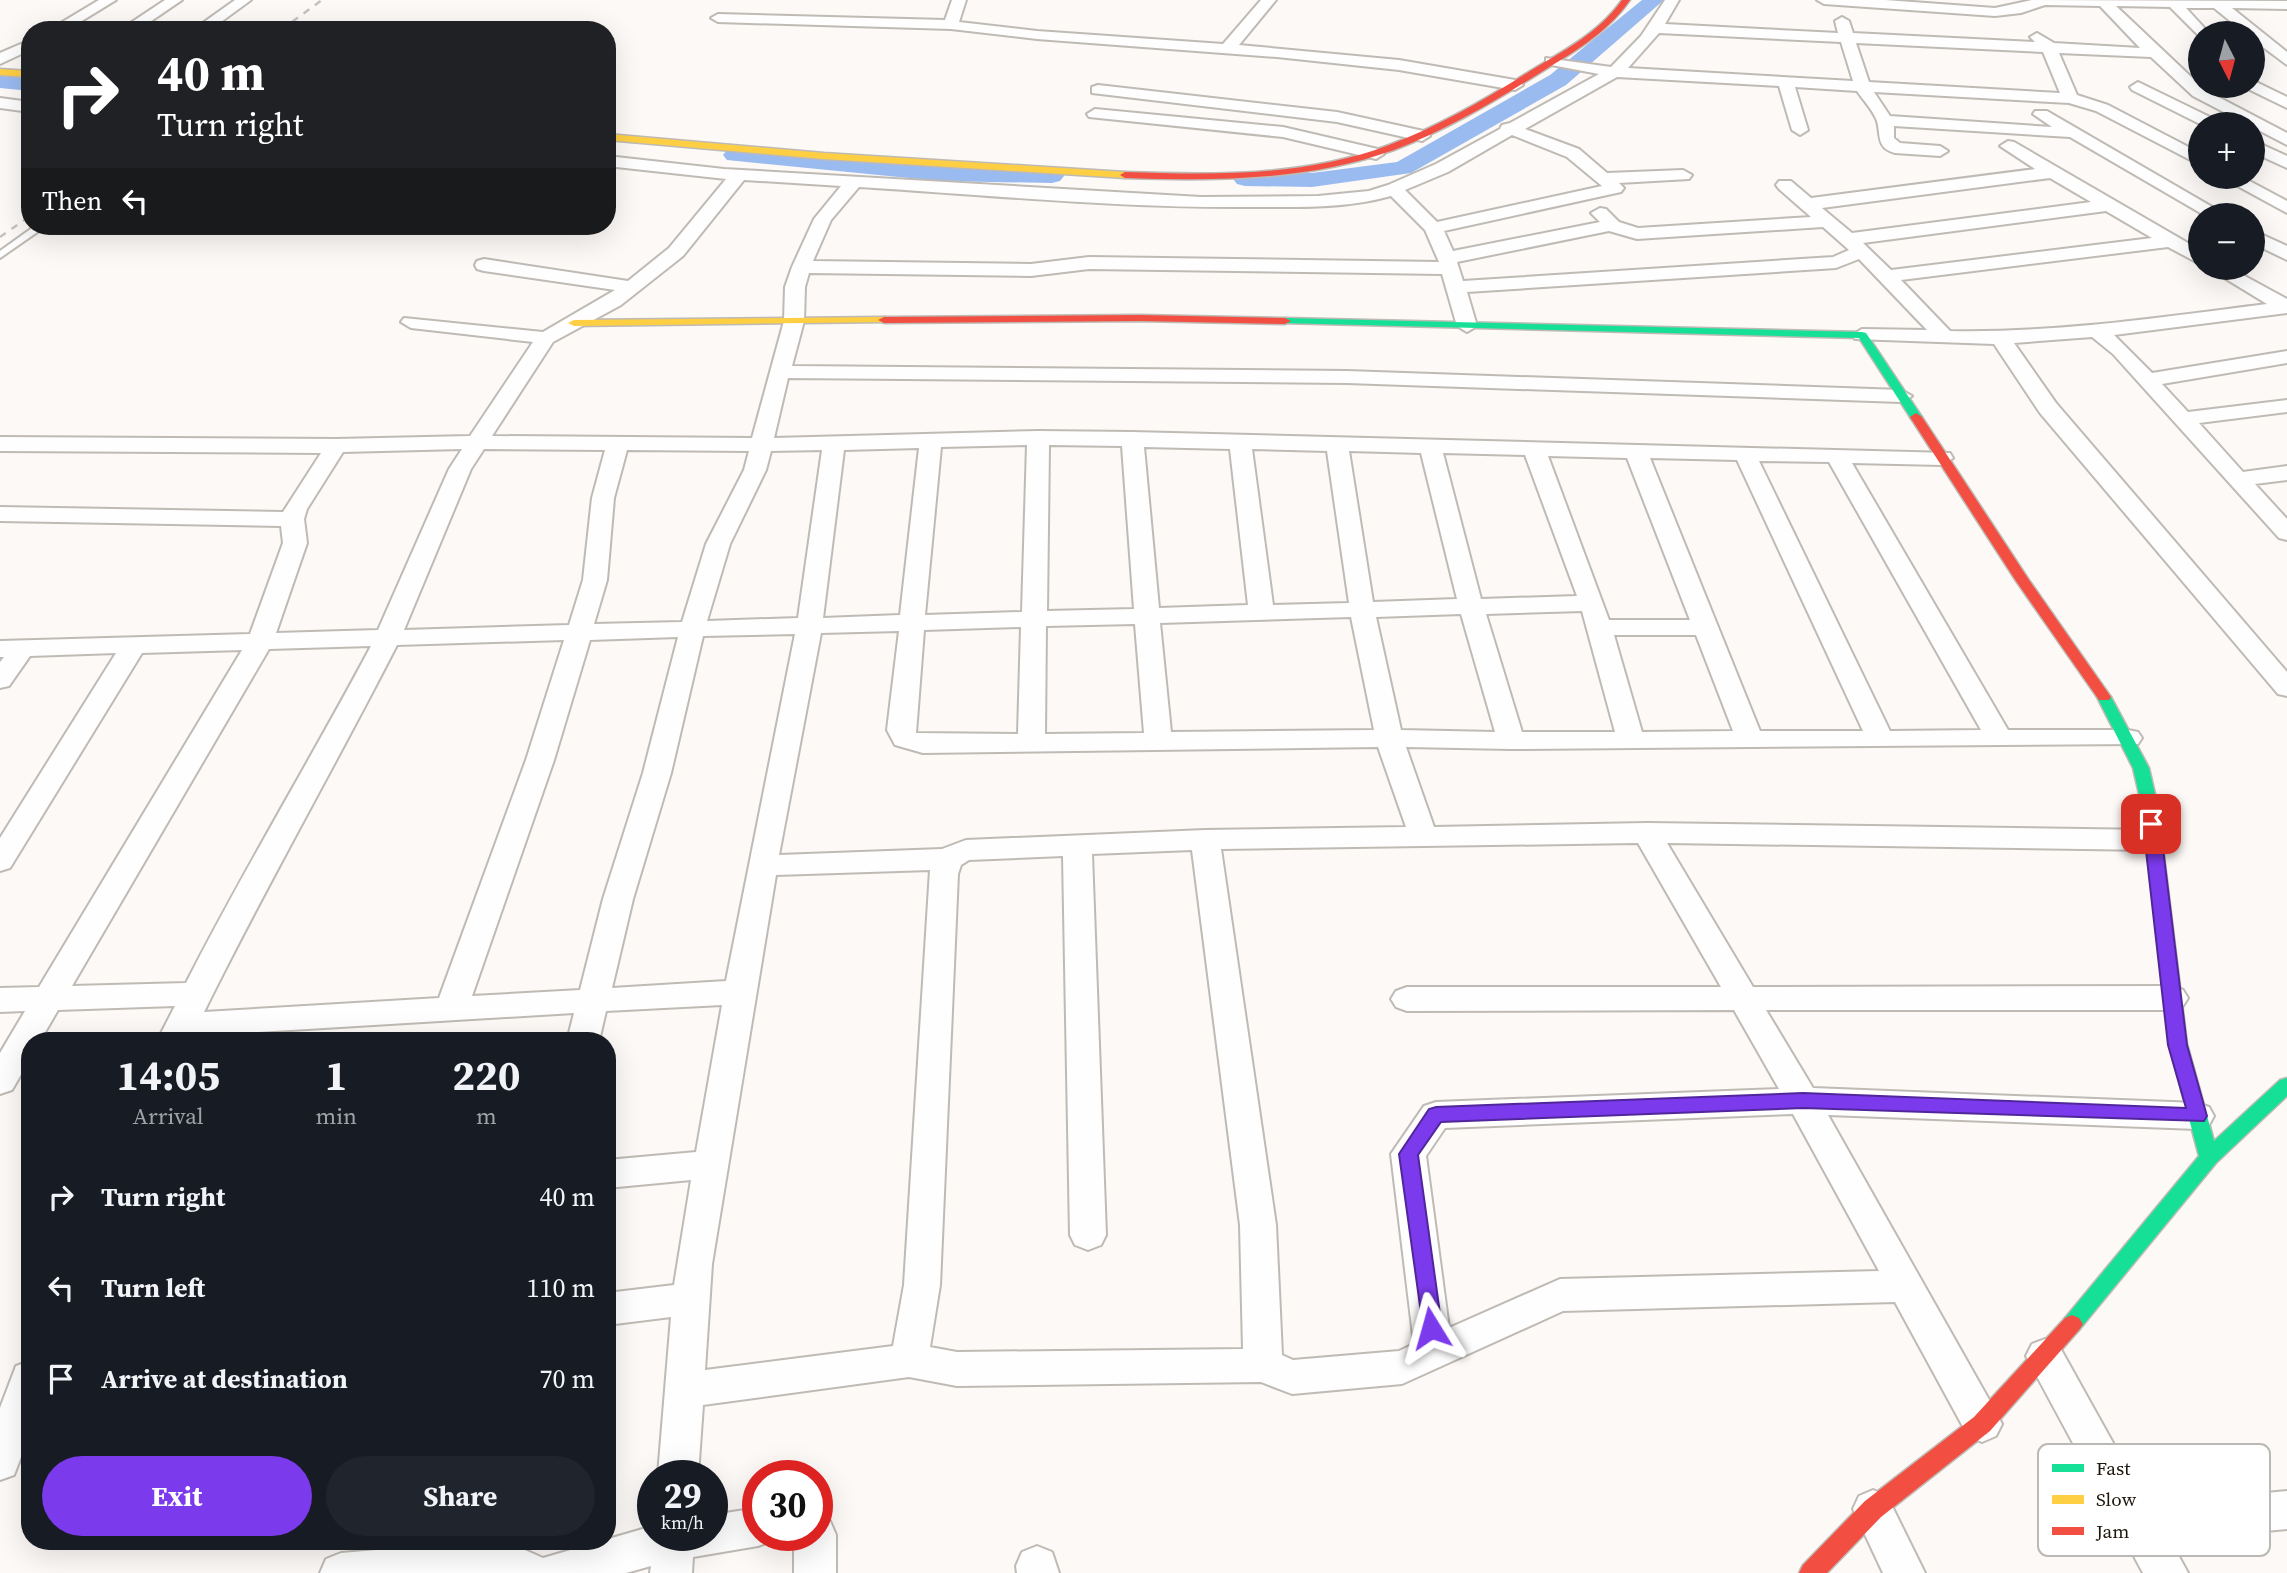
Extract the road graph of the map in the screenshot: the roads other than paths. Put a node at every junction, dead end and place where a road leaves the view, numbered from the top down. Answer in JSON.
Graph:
{"nodes":[{"id":1,"x":109,"y":0,"type":"edge"},
{"id":2,"x":175,"y":0,"type":"edge"},
{"id":3,"x":244,"y":0,"type":"edge"},
{"id":4,"x":959,"y":0,"type":"edge"},
{"id":5,"x":1269,"y":0,"type":"edge"},
{"id":6,"x":1626,"y":0,"type":"edge"},
{"id":7,"x":1672,"y":0,"type":"edge"},
{"id":8,"x":1824,"y":0,"type":"edge"},
{"id":9,"x":1839,"y":1,"type":"edge"},
{"id":10,"x":2104,"y":2,"type":"junction"},
{"id":11,"x":2174,"y":3,"type":"junction"},
{"id":12,"x":2218,"y":4,"type":"junction"},
{"id":13,"x":2287,"y":5,"type":"edge"},
{"id":14,"x":2009,"y":12,"type":"junction"},
{"id":15,"x":718,"y":18,"type":"dead end"},
{"id":16,"x":72,"y":21,"type":"edge"},
{"id":17,"x":141,"y":21,"type":"edge"},
{"id":18,"x":213,"y":21,"type":"edge"},
{"id":19,"x":2191,"y":21,"type":"edge"},
{"id":20,"x":951,"y":25,"type":"junction"},
{"id":21,"x":1656,"y":28,"type":"junction"},
{"id":22,"x":1845,"y":38,"type":"junction"},
{"id":23,"x":2049,"y":47,"type":"junction"},
{"id":24,"x":21,"y":48,"type":"edge"},
{"id":25,"x":1227,"y":50,"type":"junction"},
{"id":26,"x":2154,"y":53,"type":"junction"},
{"id":27,"x":0,"y":59,"type":"edge"},
{"id":28,"x":2287,"y":60,"type":"edge"},
{"id":29,"x":1559,"y":63,"type":"junction"},
{"id":30,"x":1606,"y":71,"type":"junction"},
{"id":31,"x":0,"y":72,"type":"edge"},
{"id":32,"x":21,"y":73,"type":"edge"},
{"id":33,"x":1786,"y":82,"type":"junction"},
{"id":34,"x":1515,"y":85,"type":"junction"},
{"id":35,"x":1863,"y":87,"type":"junction"},
{"id":36,"x":2138,"y":87,"type":"dead end"},
{"id":37,"x":1098,"y":90,"type":"dead end"},
{"id":38,"x":2265,"y":92,"type":"edge"},
{"id":39,"x":2070,"y":97,"type":"junction"},
{"id":40,"x":0,"y":103,"type":"edge"},
{"id":41,"x":2287,"y":103,"type":"edge"},
{"id":42,"x":21,"y":107,"type":"edge"},
{"id":43,"x":21,"y":110,"type":"edge"},
{"id":44,"x":2188,"y":112,"type":"edge"},
{"id":45,"x":0,"y":114,"type":"edge"},
{"id":46,"x":1095,"y":114,"type":"dead end"},
{"id":47,"x":2041,"y":114,"type":"dead end"},
{"id":48,"x":1885,"y":121,"type":"junction"},
{"id":49,"x":1508,"y":128,"type":"junction"},
{"id":50,"x":1800,"y":130,"type":"dead end"},
{"id":51,"x":2074,"y":133,"type":"junction"},
{"id":52,"x":1422,"y":136,"type":"junction"},
{"id":53,"x":616,"y":138,"type":"edge"},
{"id":54,"x":2287,"y":140,"type":"edge"},
{"id":55,"x":2008,"y":146,"type":"dead end"},
{"id":56,"x":1940,"y":151,"type":"dead end"},
{"id":57,"x":2265,"y":152,"type":"edge"},
{"id":58,"x":1377,"y":154,"type":"junction"},
{"id":59,"x":2188,"y":154,"type":"edge"},
{"id":60,"x":616,"y":162,"type":"edge"},
{"id":61,"x":2287,"y":163,"type":"edge"},
{"id":62,"x":2053,"y":173,"type":"junction"},
{"id":63,"x":1683,"y":174,"type":"dead end"},
{"id":64,"x":739,"y":175,"type":"junction"},
{"id":65,"x":1606,"y":178,"type":"junction"},
{"id":66,"x":855,"y":181,"type":"junction"},
{"id":67,"x":1785,"y":185,"type":"dead end"},
{"id":68,"x":1394,"y":189,"type":"junction"},
{"id":69,"x":2252,"y":189,"type":"edge"},
{"id":70,"x":1576,"y":198,"type":"junction"},
{"id":71,"x":2196,"y":203,"type":"edge"},
{"id":72,"x":1809,"y":204,"type":"junction"},
{"id":73,"x":2108,"y":205,"type":"junction"},
{"id":74,"x":2287,"y":208,"type":"edge"},
{"id":75,"x":1828,"y":221,"type":"junction"},
{"id":76,"x":1610,"y":225,"type":"junction"},
{"id":77,"x":1433,"y":228,"type":"junction"},
{"id":78,"x":28,"y":235,"type":"edge"},
{"id":79,"x":2170,"y":241,"type":"junction"},
{"id":80,"x":2265,"y":242,"type":"edge"},
{"id":81,"x":1855,"y":245,"type":"junction"},
{"id":82,"x":2188,"y":251,"type":"edge"},
{"id":83,"x":2287,"y":254,"type":"edge"},
{"id":84,"x":0,"y":255,"type":"edge"},
{"id":85,"x":484,"y":265,"type":"dead end"},
{"id":86,"x":801,"y":267,"type":"junction"},
{"id":87,"x":1451,"y":271,"type":"junction"},
{"id":88,"x":1886,"y":276,"type":"junction"},
{"id":89,"x":2239,"y":280,"type":"edge"},
{"id":90,"x":632,"y":287,"type":"junction"},
{"id":91,"x":2287,"y":307,"type":"edge"},
{"id":92,"x":794,"y":321,"type":"junction"},
{"id":93,"x":411,"y":322,"type":"dead end"},
{"id":94,"x":573,"y":323,"type":"junction"},
{"id":95,"x":1467,"y":326,"type":"junction"},
{"id":96,"x":2097,"y":331,"type":"junction"},
{"id":97,"x":1862,"y":335,"type":"junction"},
{"id":98,"x":1945,"y":337,"type":"junction"},
{"id":99,"x":546,"y":338,"type":"junction"},
{"id":100,"x":2000,"y":338,"type":"junction"},
{"id":101,"x":2287,"y":357,"type":"edge"},
{"id":102,"x":781,"y":372,"type":"junction"},
{"id":103,"x":2147,"y":380,"type":"junction"},
{"id":104,"x":1901,"y":396,"type":"junction"},
{"id":105,"x":2287,"y":406,"type":"edge"},
{"id":106,"x":2182,"y":419,"type":"junction"},
{"id":107,"x":1038,"y":439,"type":"junction"},
{"id":108,"x":1132,"y":439,"type":"junction"},
{"id":109,"x":931,"y":441,"type":"junction"},
{"id":110,"x":1240,"y":441,"type":"junction"},
{"id":111,"x":477,"y":442,"type":"junction"},
{"id":112,"x":618,"y":443,"type":"junction"},
{"id":113,"x":834,"y":443,"type":"junction"},
{"id":114,"x":0,"y":444,"type":"edge"},
{"id":115,"x":1337,"y":444,"type":"junction"},
{"id":116,"x":762,"y":445,"type":"junction"},
{"id":117,"x":336,"y":446,"type":"junction"},
{"id":118,"x":1430,"y":446,"type":"junction"},
{"id":119,"x":1534,"y":449,"type":"junction"},
{"id":120,"x":1636,"y":452,"type":"junction"},
{"id":121,"x":1745,"y":454,"type":"junction"},
{"id":122,"x":1837,"y":456,"type":"junction"},
{"id":123,"x":1942,"y":458,"type":"junction"},
{"id":124,"x":2287,"y":473,"type":"edge"},
{"id":125,"x":2238,"y":479,"type":"junction"},
{"id":126,"x":0,"y":514,"type":"edge"},
{"id":127,"x":292,"y":519,"type":"junction"},
{"id":128,"x":2284,"y":526,"type":"edge"},
{"id":129,"x":1471,"y":606,"type":"junction"},
{"id":130,"x":1362,"y":609,"type":"junction"},
{"id":131,"x":1261,"y":612,"type":"junction"},
{"id":132,"x":1146,"y":615,"type":"junction"},
{"id":133,"x":1595,"y":615,"type":"junction"},
{"id":134,"x":1033,"y":618,"type":"junction"},
{"id":135,"x":911,"y":622,"type":"junction"},
{"id":136,"x":809,"y":628,"type":"junction"},
{"id":137,"x":1705,"y":628,"type":"junction"},
{"id":138,"x":692,"y":630,"type":"junction"},
{"id":139,"x":578,"y":633,"type":"junction"},
{"id":140,"x":389,"y":635,"type":"junction"},
{"id":141,"x":261,"y":639,"type":"junction"},
{"id":142,"x":133,"y":646,"type":"junction"},
{"id":143,"x":11,"y":648,"type":"edge"},
{"id":144,"x":0,"y":680,"type":"edge"},
{"id":145,"x":2287,"y":688,"type":"edge"},
{"id":146,"x":1878,"y":737,"type":"junction"},
{"id":147,"x":1998,"y":737,"type":"junction"},
{"id":148,"x":1389,"y":738,"type":"junction"},
{"id":149,"x":1749,"y":738,"type":"junction"},
{"id":150,"x":2128,"y":738,"type":"junction"},
{"id":151,"x":1631,"y":740,"type":"junction"},
{"id":152,"x":1511,"y":741,"type":"junction"},
{"id":153,"x":1158,"y":742,"type":"junction"},
{"id":154,"x":1031,"y":744,"type":"junction"},
{"id":155,"x":1647,"y":833,"type":"junction"},
{"id":156,"x":1423,"y":836,"type":"junction"},
{"id":157,"x":1205,"y":840,"type":"junction"},
{"id":158,"x":2152,"y":840,"type":"junction"},
{"id":159,"x":1077,"y":846,"type":"junction"},
{"id":160,"x":949,"y":859,"type":"junction"},
{"id":161,"x":0,"y":861,"type":"edge"},
{"id":162,"x":762,"y":866,"type":"junction"},
{"id":163,"x":740,"y":992,"type":"junction"},
{"id":164,"x":195,"y":994,"type":"junction"},
{"id":165,"x":2172,"y":998,"type":"junction"},
{"id":166,"x":48,"y":999,"type":"junction"},
{"id":167,"x":1407,"y":999,"type":"dead end"},
{"id":168,"x":0,"y":1000,"type":"edge"},
{"id":169,"x":1744,"y":1000,"type":"junction"},
{"id":170,"x":592,"y":1001,"type":"junction"},
{"id":171,"x":451,"y":1010,"type":"junction"},
{"id":172,"x":29,"y":1032,"type":"edge"},
{"id":173,"x":176,"y":1032,"type":"edge"},
{"id":174,"x":188,"y":1032,"type":"edge"},
{"id":175,"x":585,"y":1032,"type":"edge"},
{"id":176,"x":21,"y":1046,"type":"edge"},
{"id":177,"x":0,"y":1082,"type":"edge"},
{"id":178,"x":2287,"y":1085,"type":"edge"},
{"id":179,"x":1803,"y":1101,"type":"junction"},
{"id":180,"x":2197,"y":1116,"type":"junction"},
{"id":181,"x":2209,"y":1158,"type":"junction"},
{"id":182,"x":711,"y":1164,"type":"junction"},
{"id":183,"x":616,"y":1173,"type":"edge"},
{"id":184,"x":1088,"y":1235,"type":"dead end"},
{"id":185,"x":1905,"y":1286,"type":"junction"},
{"id":186,"x":691,"y":1299,"type":"junction"},
{"id":187,"x":616,"y":1308,"type":"edge"},
{"id":188,"x":1434,"y":1353,"type":"junction"},
{"id":189,"x":2045,"y":1356,"type":"junction"},
{"id":190,"x":909,"y":1360,"type":"junction"},
{"id":191,"x":1263,"y":1365,"type":"junction"},
{"id":192,"x":684,"y":1391,"type":"junction"},
{"id":193,"x":21,"y":1403,"type":"edge"},
{"id":194,"x":1982,"y":1424,"type":"junction"},
{"id":195,"x":2093,"y":1444,"type":"edge"},
{"id":196,"x":679,"y":1460,"type":"edge"},
{"id":197,"x":0,"y":1462,"type":"edge"},
{"id":198,"x":1873,"y":1509,"type":"junction"},
{"id":199,"x":653,"y":1551,"type":"edge"},
{"id":200,"x":815,"y":1551,"type":"edge"},
{"id":201,"x":2156,"y":1556,"type":"edge"},
{"id":202,"x":341,"y":1573,"type":"edge"},
{"id":203,"x":530,"y":1573,"type":"edge"},
{"id":204,"x":556,"y":1573,"type":"edge"},
{"id":205,"x":816,"y":1573,"type":"edge"},
{"id":206,"x":1811,"y":1573,"type":"edge"},
{"id":207,"x":1904,"y":1573,"type":"edge"},
{"id":208,"x":2167,"y":1573,"type":"edge"}],
"edges":[{"from":1,"to":16,"type":"street"},
{"from":2,"to":17,"type":"street"},
{"from":3,"to":18,"type":"street"},
{"from":4,"to":20,"type":"street"},
{"from":5,"to":25,"type":"street"},
{"from":6,"to":29,"type":"street"},
{"from":7,"to":21,"type":"street"},
{"from":8,"to":9,"type":"street"},
{"from":9,"to":14,"type":"street"},
{"from":9,"to":22,"type":"street"},
{"from":10,"to":11,"type":"street"},
{"from":10,"to":14,"type":"street"},
{"from":10,"to":26,"type":"street"},
{"from":11,"to":12,"type":"street"},
{"from":11,"to":19,"type":"street"},
{"from":12,"to":13,"type":"street"},
{"from":12,"to":28,"type":"street"},
{"from":14,"to":23,"type":"street"},
{"from":15,"to":20,"type":"street"},
{"from":20,"to":25,"type":"street"},
{"from":21,"to":22,"type":"street"},
{"from":21,"to":30,"type":"street"},
{"from":22,"to":23,"type":"street"},
{"from":22,"to":35,"type":"street"},
{"from":23,"to":26,"type":"street"},
{"from":23,"to":39,"type":"street"},
{"from":24,"to":27,"type":"street"},
{"from":25,"to":34,"type":"street"},
{"from":26,"to":54,"type":"street"},
{"from":29,"to":30,"type":"street"},
{"from":29,"to":34,"type":"street"},
{"from":30,"to":33,"type":"street"},
{"from":30,"to":49,"type":"street"},
{"from":31,"to":32,"type":"street"},
{"from":33,"to":35,"type":"street"},
{"from":33,"to":50,"type":"street"},
{"from":34,"to":52,"type":"street"},
{"from":35,"to":39,"type":"street"},
{"from":35,"to":48,"type":"street"},
{"from":36,"to":44,"type":"street"},
{"from":37,"to":52,"type":"street"},
{"from":38,"to":41,"type":"street"},
{"from":39,"to":59,"type":"street"},
{"from":40,"to":42,"type":"street"},
{"from":43,"to":45,"type":"street"},
{"from":46,"to":58,"type":"street"},
{"from":47,"to":51,"type":"street"},
{"from":48,"to":51,"type":"street"},
{"from":48,"to":56,"type":"street"},
{"from":49,"to":65,"type":"street"},
{"from":49,"to":68,"type":"street"},
{"from":51,"to":71,"type":"street"},
{"from":52,"to":58,"type":"street"},
{"from":53,"to":58,"type":"street"},
{"from":55,"to":62,"type":"street"},
{"from":57,"to":61,"type":"street"},
{"from":60,"to":64,"type":"street"},
{"from":62,"to":72,"type":"street"},
{"from":62,"to":73,"type":"street"},
{"from":63,"to":65,"type":"street"},
{"from":64,"to":66,"type":"street"},
{"from":64,"to":90,"type":"street"},
{"from":65,"to":70,"type":"street"},
{"from":66,"to":68,"type":"street"},
{"from":66,"to":86,"type":"street"},
{"from":67,"to":72,"type":"street"},
{"from":68,"to":77,"type":"street"},
{"from":69,"to":74,"type":"street"},
{"from":70,"to":76,"type":"street"},
{"from":70,"to":77,"type":"street"},
{"from":72,"to":75,"type":"street"},
{"from":73,"to":79,"type":"street"},
{"from":73,"to":81,"type":"street"},
{"from":75,"to":76,"type":"street"},
{"from":75,"to":81,"type":"street"},
{"from":76,"to":87,"type":"street"},
{"from":77,"to":87,"type":"street"},
{"from":78,"to":84,"type":"lane"},
{"from":79,"to":82,"type":"street"},
{"from":79,"to":88,"type":"street"},
{"from":80,"to":83,"type":"street"},
{"from":81,"to":87,"type":"street"},
{"from":81,"to":88,"type":"street"},
{"from":85,"to":90,"type":"street"},
{"from":86,"to":87,"type":"street"},
{"from":86,"to":92,"type":"street"},
{"from":87,"to":95,"type":"street"},
{"from":88,"to":98,"type":"street"},
{"from":89,"to":91,"type":"street"},
{"from":90,"to":94,"type":"street"},
{"from":91,"to":96,"type":"street"},
{"from":92,"to":94,"type":"street"},
{"from":92,"to":95,"type":"street"},
{"from":92,"to":102,"type":"street"},
{"from":93,"to":99,"type":"street"},
{"from":94,"to":99,"type":"street"},
{"from":95,"to":97,"type":"street"},
{"from":96,"to":100,"type":"street"},
{"from":96,"to":103,"type":"street"},
{"from":97,"to":98,"type":"street"},
{"from":97,"to":104,"type":"street"},
{"from":98,"to":100,"type":"street"},
{"from":99,"to":111,"type":"street"},
{"from":100,"to":145,"type":"street"},
{"from":101,"to":103,"type":"street"},
{"from":102,"to":104,"type":"street"},
{"from":102,"to":116,"type":"street"},
{"from":103,"to":106,"type":"street"},
{"from":104,"to":123,"type":"street"},
{"from":105,"to":106,"type":"street"},
{"from":106,"to":125,"type":"street"},
{"from":107,"to":108,"type":"street"},
{"from":107,"to":109,"type":"street"},
{"from":107,"to":134,"type":"street"},
{"from":108,"to":110,"type":"street"},
{"from":108,"to":132,"type":"street"},
{"from":109,"to":113,"type":"street"},
{"from":109,"to":135,"type":"street"},
{"from":110,"to":115,"type":"street"},
{"from":110,"to":131,"type":"street"},
{"from":111,"to":112,"type":"street"},
{"from":111,"to":117,"type":"street"},
{"from":111,"to":140,"type":"street"},
{"from":112,"to":116,"type":"street"},
{"from":112,"to":139,"type":"street"},
{"from":113,"to":116,"type":"street"},
{"from":113,"to":136,"type":"street"},
{"from":114,"to":117,"type":"street"},
{"from":115,"to":118,"type":"street"},
{"from":115,"to":130,"type":"street"},
{"from":116,"to":138,"type":"street"},
{"from":117,"to":127,"type":"street"},
{"from":118,"to":119,"type":"street"},
{"from":118,"to":129,"type":"street"},
{"from":119,"to":120,"type":"street"},
{"from":119,"to":133,"type":"street"},
{"from":120,"to":121,"type":"street"},
{"from":120,"to":137,"type":"street"},
{"from":121,"to":122,"type":"street"},
{"from":121,"to":146,"type":"street"},
{"from":122,"to":123,"type":"street"},
{"from":122,"to":147,"type":"street"},
{"from":123,"to":150,"type":"street"},
{"from":124,"to":125,"type":"street"},
{"from":125,"to":128,"type":"street"},
{"from":126,"to":127,"type":"street"},
{"from":127,"to":141,"type":"street"},
{"from":129,"to":130,"type":"street"},
{"from":129,"to":133,"type":"street"},
{"from":129,"to":152,"type":"street"},
{"from":130,"to":131,"type":"street"},
{"from":130,"to":148,"type":"street"},
{"from":131,"to":132,"type":"street"},
{"from":132,"to":134,"type":"street"},
{"from":132,"to":153,"type":"street"},
{"from":133,"to":137,"type":"street"},
{"from":133,"to":151,"type":"street"},
{"from":134,"to":135,"type":"street"},
{"from":134,"to":154,"type":"street"},
{"from":135,"to":136,"type":"street"},
{"from":135,"to":154,"type":"street"},
{"from":136,"to":138,"type":"street"},
{"from":136,"to":162,"type":"street"},
{"from":137,"to":149,"type":"street"},
{"from":138,"to":139,"type":"street"},
{"from":138,"to":170,"type":"street"},
{"from":139,"to":140,"type":"street"},
{"from":139,"to":171,"type":"street"},
{"from":140,"to":141,"type":"street"},
{"from":140,"to":164,"type":"street"},
{"from":141,"to":142,"type":"street"},
{"from":141,"to":166,"type":"street"},
{"from":142,"to":143,"type":"street"},
{"from":142,"to":161,"type":"street"},
{"from":143,"to":144,"type":"street"},
{"from":146,"to":147,"type":"street"},
{"from":146,"to":149,"type":"street"},
{"from":147,"to":150,"type":"street"},
{"from":148,"to":152,"type":"street"},
{"from":148,"to":153,"type":"street"},
{"from":148,"to":156,"type":"street"},
{"from":149,"to":151,"type":"street"},
{"from":150,"to":158,"type":"street"},
{"from":151,"to":152,"type":"street"},
{"from":153,"to":154,"type":"street"},
{"from":155,"to":156,"type":"street"},
{"from":155,"to":158,"type":"street"},
{"from":155,"to":169,"type":"street"},
{"from":156,"to":157,"type":"street"},
{"from":157,"to":159,"type":"street"},
{"from":157,"to":191,"type":"street"},
{"from":158,"to":165,"type":"street"},
{"from":159,"to":160,"type":"street"},
{"from":159,"to":184,"type":"street"},
{"from":160,"to":162,"type":"street"},
{"from":160,"to":190,"type":"street"},
{"from":162,"to":163,"type":"street"},
{"from":163,"to":170,"type":"street"},
{"from":163,"to":182,"type":"street"},
{"from":164,"to":166,"type":"street"},
{"from":164,"to":173,"type":"street"},
{"from":165,"to":169,"type":"street"},
{"from":165,"to":180,"type":"street"},
{"from":166,"to":168,"type":"street"},
{"from":166,"to":172,"type":"street"},
{"from":167,"to":169,"type":"street"},
{"from":169,"to":179,"type":"street"},
{"from":170,"to":171,"type":"street"},
{"from":170,"to":175,"type":"street"},
{"from":171,"to":174,"type":"street"},
{"from":176,"to":177,"type":"street"},
{"from":178,"to":181,"type":"street"},
{"from":179,"to":180,"type":"street"},
{"from":179,"to":185,"type":"street"},
{"from":179,"to":188,"type":"street"},
{"from":180,"to":181,"type":"street"},
{"from":181,"to":189,"type":"street"},
{"from":182,"to":183,"type":"street"},
{"from":182,"to":186,"type":"street"},
{"from":185,"to":188,"type":"street"},
{"from":185,"to":194,"type":"street"},
{"from":186,"to":187,"type":"street"},
{"from":186,"to":192,"type":"street"},
{"from":188,"to":191,"type":"street"},
{"from":189,"to":194,"type":"street"},
{"from":189,"to":195,"type":"street"},
{"from":190,"to":191,"type":"street"},
{"from":190,"to":192,"type":"street"},
{"from":192,"to":196,"type":"street"},
{"from":193,"to":197,"type":"street"},
{"from":194,"to":198,"type":"street"},
{"from":198,"to":206,"type":"street"},
{"from":198,"to":207,"type":"street"},
{"from":199,"to":204,"type":"street"},
{"from":200,"to":205,"type":"street"},
{"from":201,"to":208,"type":"street"},
{"from":202,"to":203,"type":"street"}]}
